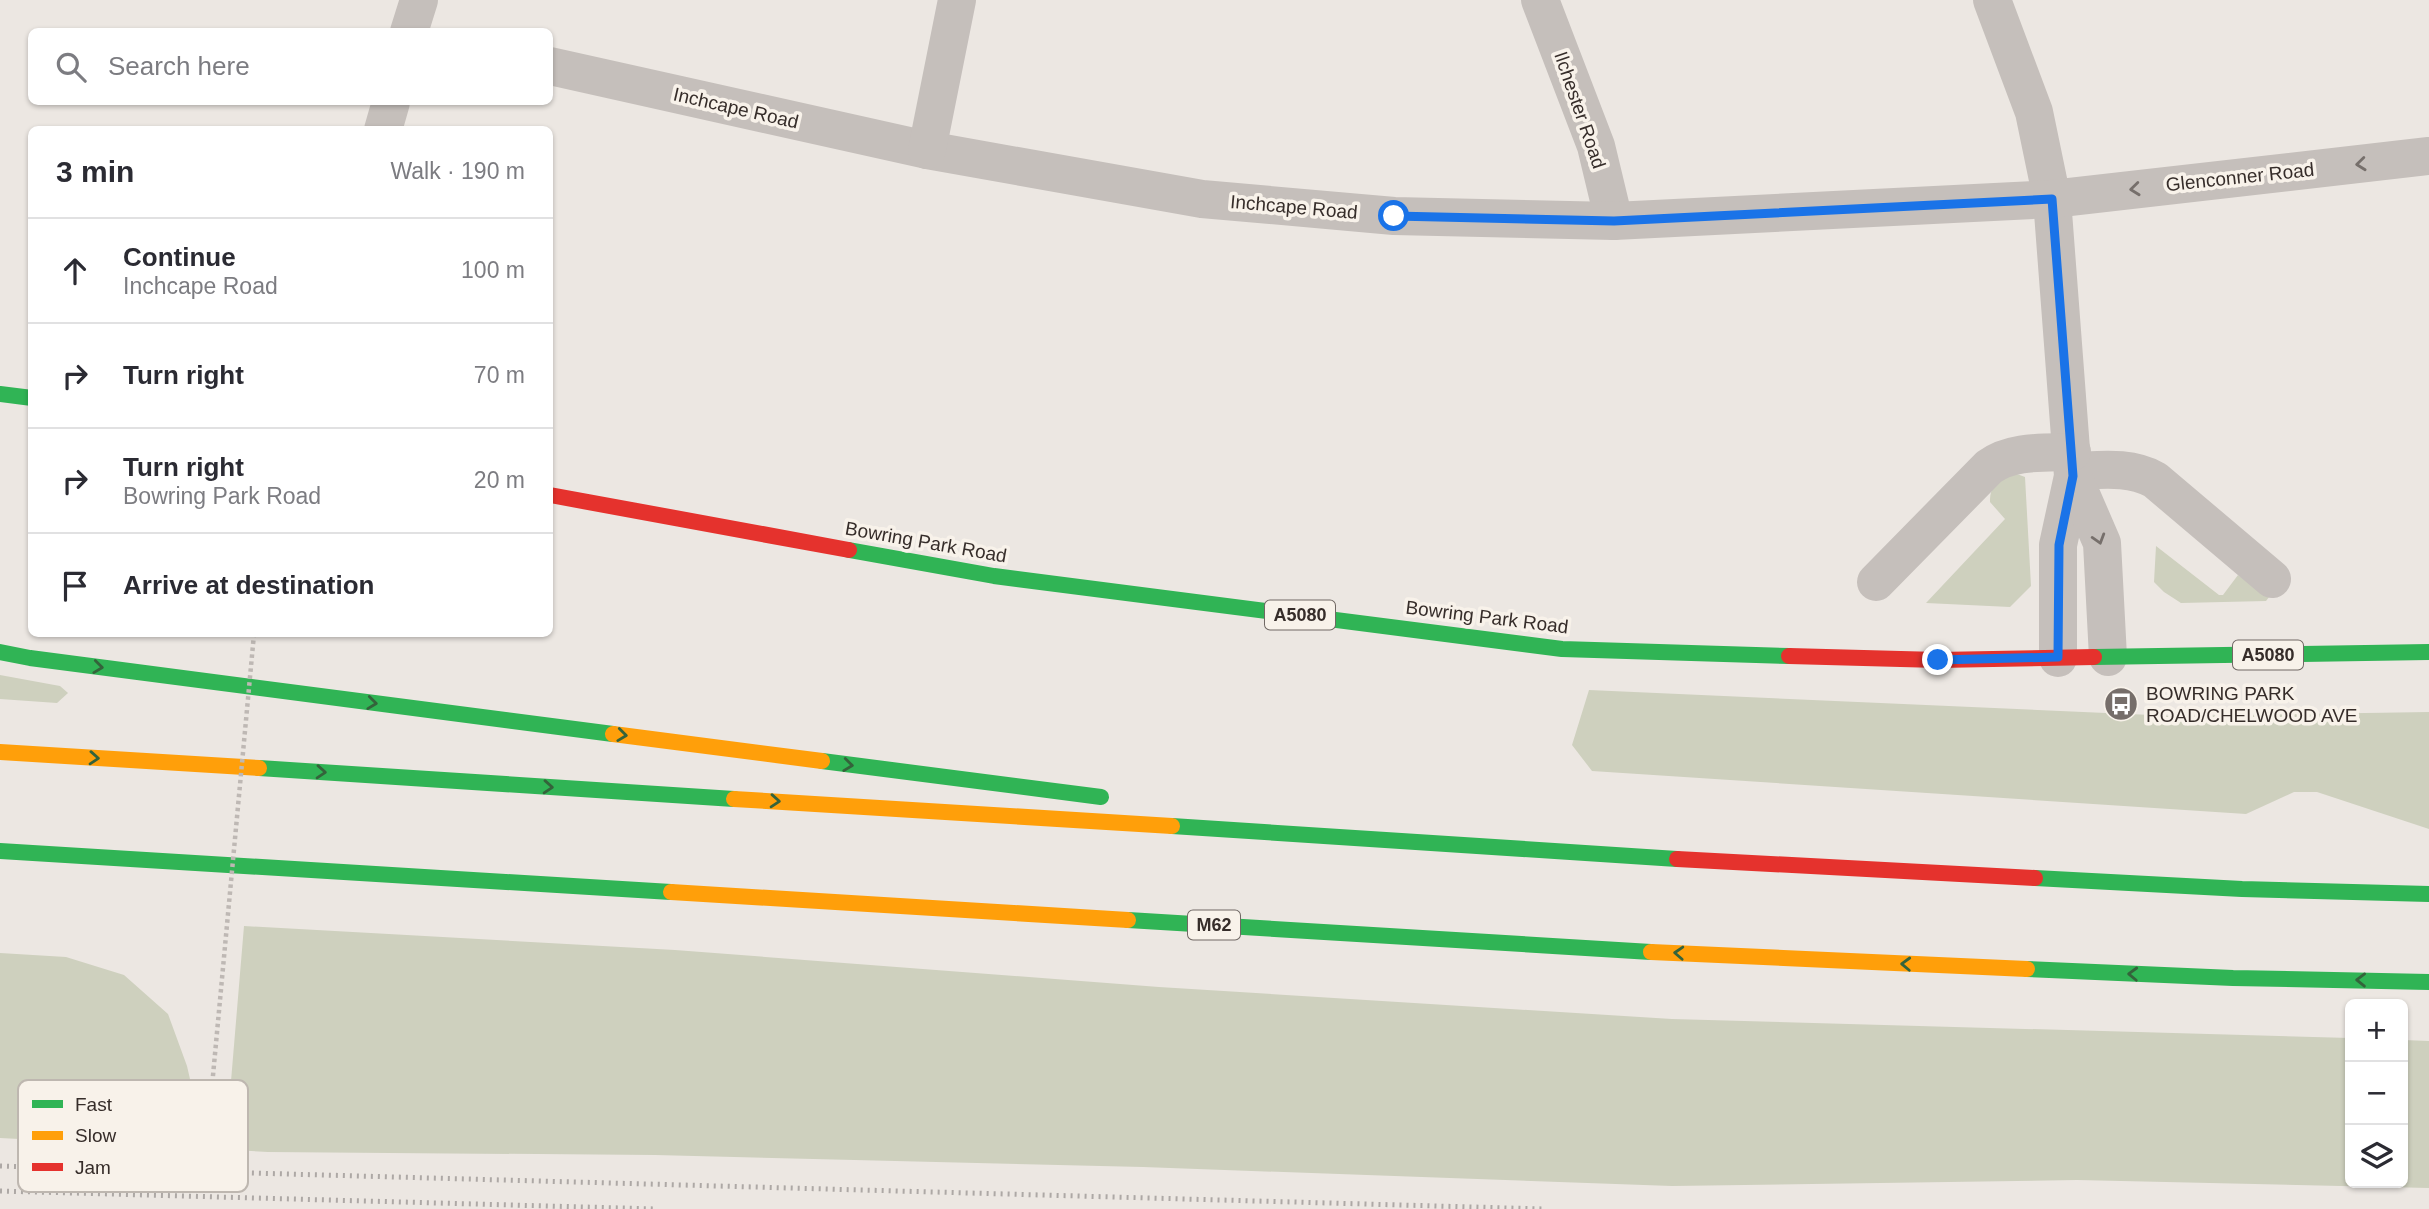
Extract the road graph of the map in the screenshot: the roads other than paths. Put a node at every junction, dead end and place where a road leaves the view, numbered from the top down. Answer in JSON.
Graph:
{"nodes":[{"id":1,"x":419,"y":0,"type":"edge"},
{"id":2,"x":957,"y":0,"type":"edge"},
{"id":3,"x":1540,"y":0,"type":"edge"},
{"id":4,"x":1992,"y":0,"type":"edge"},
{"id":5,"x":410,"y":28,"type":"edge"},
{"id":6,"x":553,"y":67,"type":"edge"},
{"id":7,"x":390,"y":105,"type":"edge"},
{"id":8,"x":384,"y":126,"type":"edge"},
{"id":9,"x":927,"y":150,"type":"junction"},
{"id":10,"x":2429,"y":156,"type":"edge"},
{"id":11,"x":2052,"y":199,"type":"junction"},
{"id":12,"x":1614,"y":221,"type":"junction"},
{"id":13,"x":0,"y":394,"type":"edge"},
{"id":14,"x":28,"y":398,"type":"edge"},
{"id":15,"x":2073,"y":466,"type":"junction"},
{"id":16,"x":553,"y":496,"type":"edge"},
{"id":17,"x":2272,"y":579,"type":"dead end"},
{"id":18,"x":1876,"y":582,"type":"dead end"},
{"id":19,"x":0,"y":652,"type":"edge"},
{"id":20,"x":2429,"y":652,"type":"edge"},
{"id":21,"x":2058,"y":657,"type":"junction"},
{"id":22,"x":2108,"y":657,"type":"junction"},
{"id":23,"x":0,"y":752,"type":"edge"},
{"id":24,"x":1121,"y":800,"type":"dead end"},
{"id":25,"x":1232,"y":814,"type":"dead end"},
{"id":26,"x":1453,"y":843,"type":"junction"},
{"id":27,"x":0,"y":851,"type":"edge"},
{"id":28,"x":2429,"y":894,"type":"edge"},
{"id":29,"x":2429,"y":982,"type":"edge"}],
"edges":[{"from":1,"to":5,"type":"street"},
{"from":2,"to":9,"type":"street"},
{"from":3,"to":12,"type":"street","name":"Ilchester Road"},
{"from":4,"to":11,"type":"street"},
{"from":6,"to":9,"type":"street","name":"Inchcape Road"},
{"from":7,"to":8,"type":"street"},
{"from":9,"to":12,"type":"street","name":"Inchcape Road"},
{"from":10,"to":11,"type":"street","name":"Glenconner Road","one_way":true},
{"from":11,"to":12,"type":"street","name":"Inchcape Road"},
{"from":11,"to":15,"type":"street"},
{"from":13,"to":14,"type":"main road"},
{"from":15,"to":17,"type":"street"},
{"from":15,"to":18,"type":"street"},
{"from":15,"to":21,"type":"street"},
{"from":15,"to":22,"type":"street","one_way":true},
{"from":16,"to":21,"type":"main road","name":"Bowring Park Road","number":"A5080"},
{"from":19,"to":24,"type":"main road","one_way":true},
{"from":20,"to":22,"type":"main road","name":"Bowring Park Road","number":"A5080"},
{"from":21,"to":22,"type":"main road","name":"Bowring Park Road","number":"A5080"},
{"from":23,"to":26,"type":"main road","one_way":true},
{"from":25,"to":26,"type":"main road"},
{"from":26,"to":28,"type":"main road"},
{"from":29,"to":27,"type":"main road","number":"M62","one_way":true}]}
